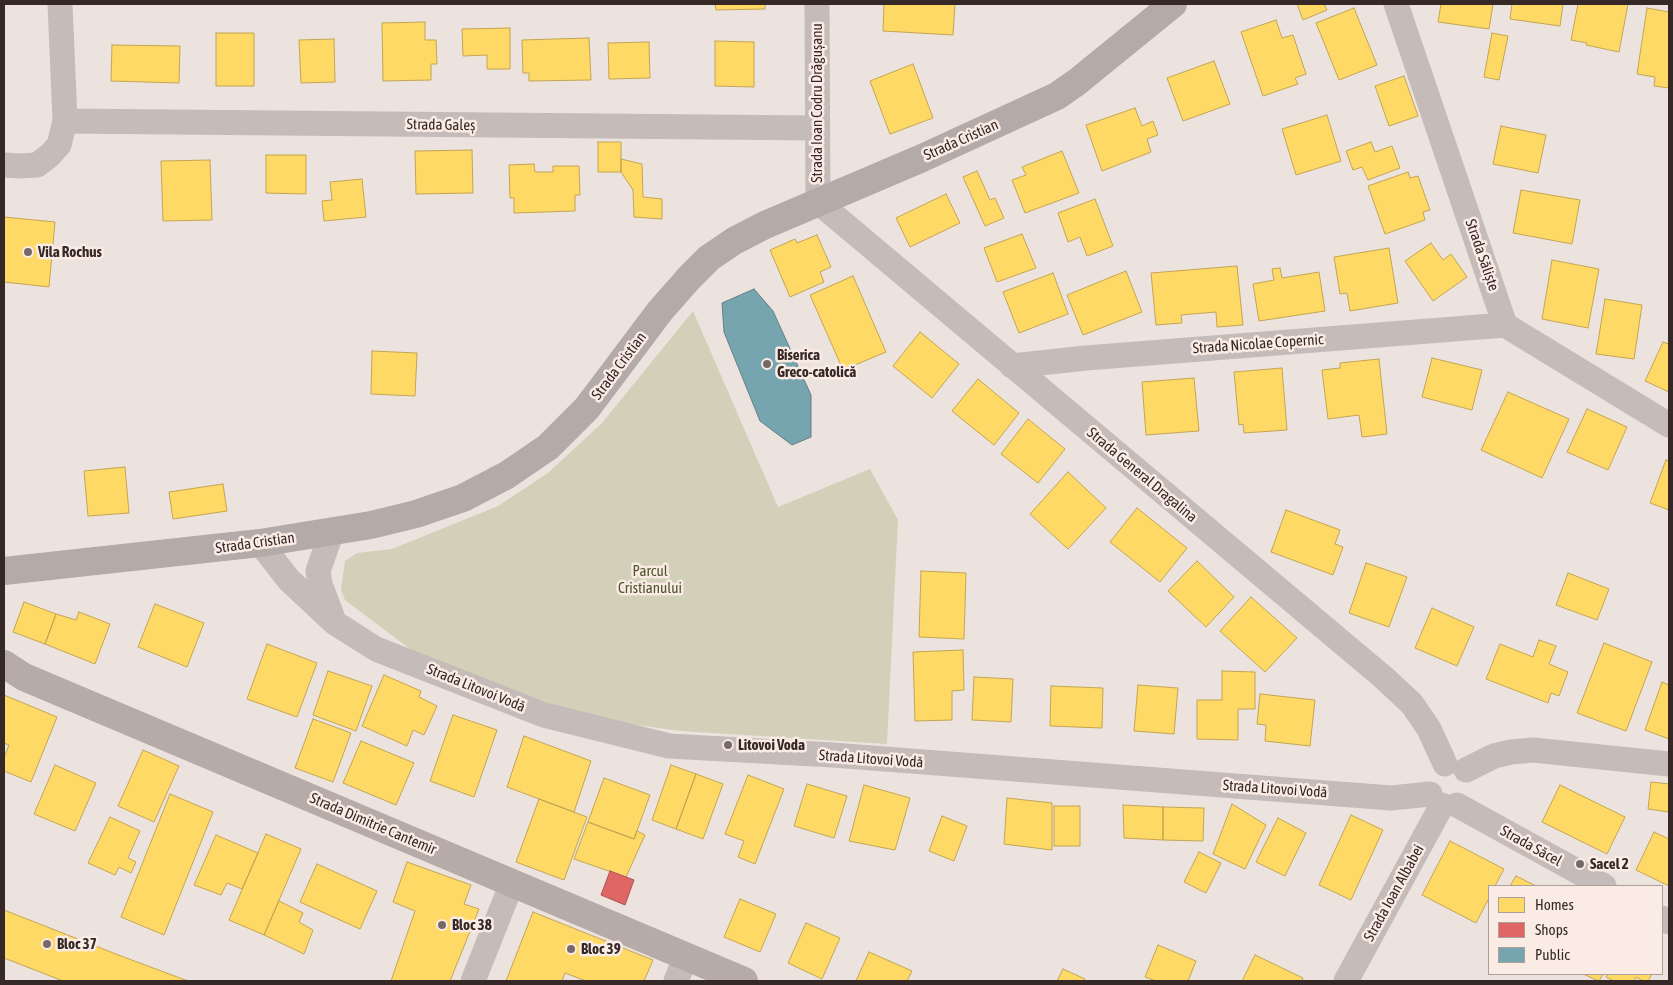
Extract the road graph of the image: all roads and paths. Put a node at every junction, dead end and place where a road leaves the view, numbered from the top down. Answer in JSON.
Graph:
{"nodes":[{"id":1,"x":60,"y":4,"type":"edge"},
{"id":2,"x":816,"y":4,"type":"edge"},
{"id":3,"x":1173,"y":4,"type":"edge"},
{"id":4,"x":1396,"y":4,"type":"edge"},
{"id":5,"x":64,"y":121,"type":"junction"},
{"id":6,"x":817,"y":128,"type":"junction"},
{"id":7,"x":4,"y":165,"type":"edge"},
{"id":8,"x":818,"y":202,"type":"junction"},
{"id":9,"x":1505,"y":325,"type":"junction"},
{"id":10,"x":1012,"y":366,"type":"junction"},
{"id":11,"x":1669,"y":425,"type":"edge"},
{"id":12,"x":332,"y":531,"type":"junction"},
{"id":13,"x":260,"y":543,"type":"junction"},
{"id":14,"x":4,"y":571,"type":"edge"},
{"id":15,"x":335,"y":622,"type":"junction"},
{"id":16,"x":4,"y":664,"type":"edge"},
{"id":17,"x":1669,"y":764,"type":"edge"},
{"id":18,"x":1455,"y":767,"type":"junction"},
{"id":19,"x":1443,"y":801,"type":"junction"},
{"id":20,"x":512,"y":883,"type":"junction"},
{"id":21,"x":1602,"y":885,"type":"edge"},
{"id":22,"x":686,"y":956,"type":"junction"},
{"id":23,"x":473,"y":981,"type":"edge"},
{"id":24,"x":676,"y":981,"type":"edge"},
{"id":25,"x":744,"y":981,"type":"edge"},
{"id":26,"x":1346,"y":981,"type":"edge"}],
"edges":[{"from":1,"to":5,"type":"street"},
{"from":2,"to":6,"type":"street","name":"Strada Ioan Codru Drăgușanu"},
{"from":3,"to":8,"type":"main road","name":"Strada Cristian"},
{"from":4,"to":9,"type":"street","name":"Strada Săliște"},
{"from":5,"to":6,"type":"street","name":"Strada Galeș"},
{"from":5,"to":7,"type":"street"},
{"from":6,"to":8,"type":"street","name":"Strada Ioan Codru Drăgușanu"},
{"from":8,"to":10,"type":"street","name":"Strada General Dragalina"},
{"from":8,"to":12,"type":"main road","name":"Strada Cristian"},
{"from":9,"to":10,"type":"street","name":"Strada Nicolae Copernic"},
{"from":9,"to":11,"type":"street"},
{"from":10,"to":18,"type":"street","name":"Strada General Dragalina"},
{"from":12,"to":13,"type":"main road","name":"Strada Cristian"},
{"from":12,"to":15,"type":"street"},
{"from":13,"to":14,"type":"main road","name":"Strada Cristian"},
{"from":13,"to":15,"type":"street","name":"Strada Litovoi Vodă"},
{"from":15,"to":19,"type":"street","name":"Strada Litovoi Vodă"},
{"from":16,"to":20,"type":"street","name":"Strada Dimitrie Cantemir"},
{"from":17,"to":18,"type":"street"},
{"from":18,"to":19,"type":"street"},
{"from":18,"to":19,"type":"street"},
{"from":19,"to":21,"type":"street","name":"Strada Săcel"},
{"from":19,"to":26,"type":"street","name":"Strada Ioan Albabei"},
{"from":20,"to":22,"type":"street","name":"Strada Dimitrie Cantemir"},
{"from":20,"to":23,"type":"street"},
{"from":22,"to":24,"type":"street"},
{"from":22,"to":25,"type":"street","name":"Strada Dimitrie Cantemir"}]}
